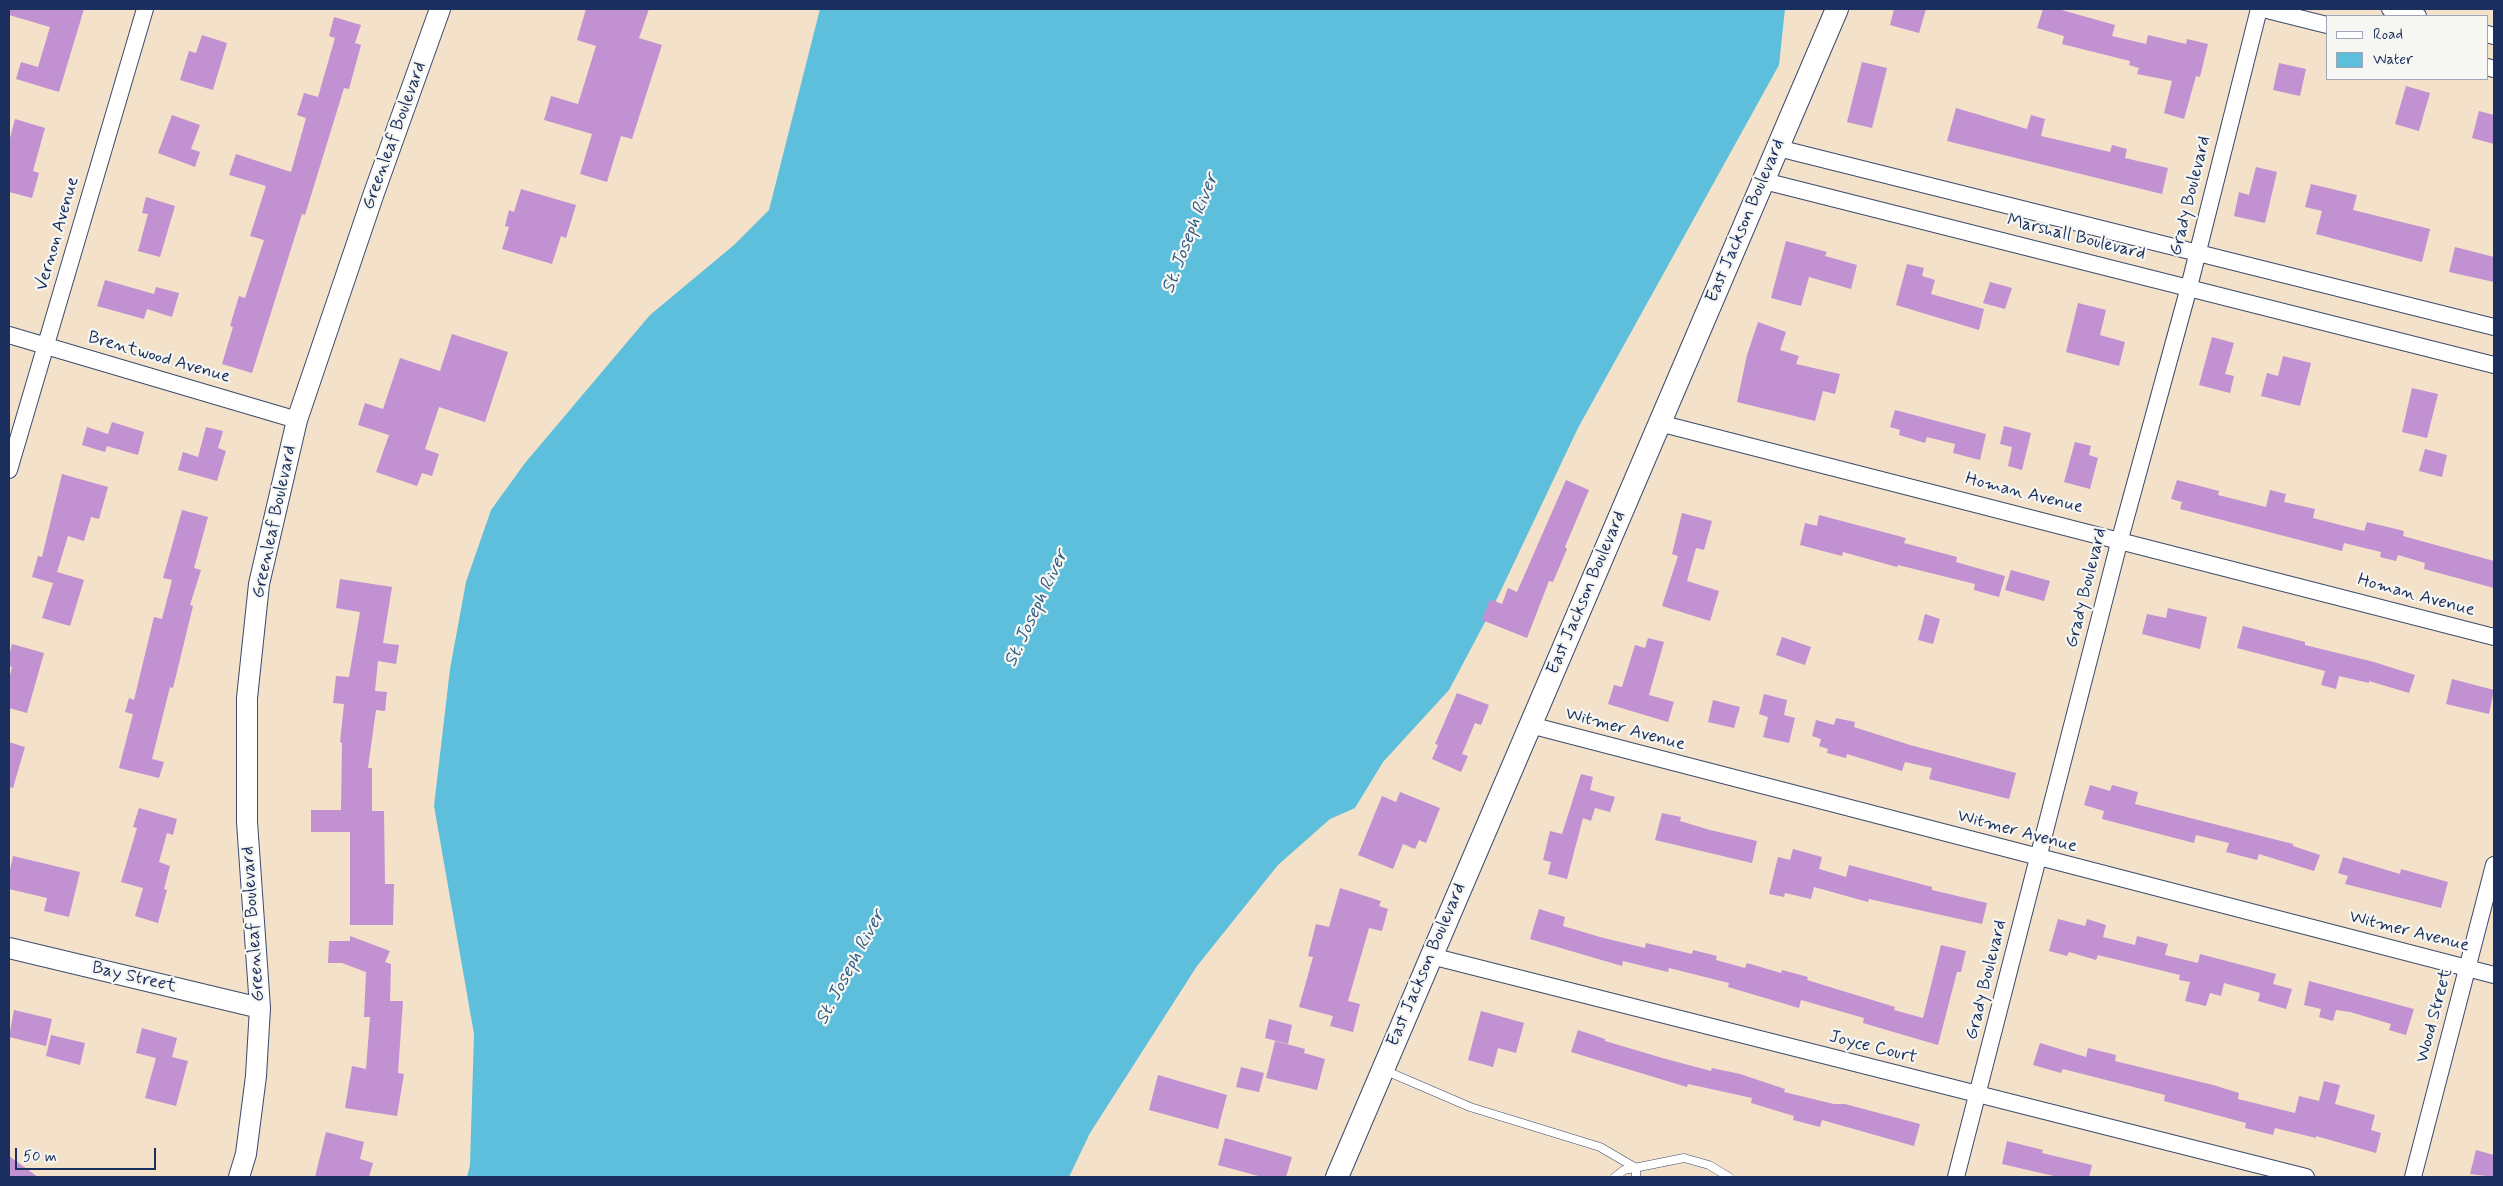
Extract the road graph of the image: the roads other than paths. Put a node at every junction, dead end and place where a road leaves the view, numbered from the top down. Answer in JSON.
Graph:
{"nodes":[{"id":1,"x":145,"y":9,"type":"edge"},
{"id":2,"x":440,"y":9,"type":"edge"},
{"id":3,"x":1837,"y":9,"type":"edge"},
{"id":4,"x":2259,"y":9,"type":"edge"},
{"id":5,"x":2263,"y":9,"type":"edge"},
{"id":6,"x":2390,"y":9,"type":"edge"},
{"id":7,"x":2414,"y":15,"type":"edge"},
{"id":8,"x":2326,"y":25,"type":"edge"},
{"id":9,"x":1778,"y":148,"type":"junction"},
{"id":10,"x":1764,"y":181,"type":"junction"},
{"id":11,"x":2197,"y":252,"type":"junction"},
{"id":12,"x":2189,"y":287,"type":"junction"},
{"id":13,"x":2494,"y":327,"type":"edge"},
{"id":14,"x":9,"y":335,"type":"edge"},
{"id":15,"x":46,"y":346,"type":"junction"},
{"id":16,"x":2494,"y":365,"type":"edge"},
{"id":17,"x":297,"y":420,"type":"junction"},
{"id":18,"x":1659,"y":423,"type":"junction"},
{"id":19,"x":9,"y":470,"type":"edge"},
{"id":20,"x":2120,"y":539,"type":"junction"},
{"id":21,"x":2494,"y":637,"type":"edge"},
{"id":22,"x":1530,"y":726,"type":"junction"},
{"id":23,"x":2039,"y":858,"type":"junction"},
{"id":24,"x":2494,"y":865,"type":"edge"},
{"id":25,"x":9,"y":948,"type":"edge"},
{"id":26,"x":1431,"y":956,"type":"junction"},
{"id":27,"x":2468,"y":968,"type":"junction"},
{"id":28,"x":2494,"y":975,"type":"edge"},
{"id":29,"x":260,"y":1008,"type":"junction"},
{"id":30,"x":1382,"y":1070,"type":"junction"},
{"id":31,"x":1978,"y":1095,"type":"junction"},
{"id":32,"x":1636,"y":1168,"type":"junction"},
{"id":33,"x":239,"y":1177,"type":"edge"},
{"id":34,"x":1337,"y":1177,"type":"edge"},
{"id":35,"x":1614,"y":1177,"type":"edge"},
{"id":36,"x":1636,"y":1177,"type":"edge"},
{"id":37,"x":1729,"y":1177,"type":"edge"},
{"id":38,"x":1956,"y":1177,"type":"edge"},
{"id":39,"x":2306,"y":1177,"type":"edge"},
{"id":40,"x":2413,"y":1177,"type":"edge"}],
"edges":[{"from":1,"to":15,"type":"street","name":"Vernon Avenue"},
{"from":2,"to":17,"type":"street","name":"Greenleaf Boulevard"},
{"from":3,"to":9,"type":"main road","name":"East Jackson Boulevard"},
{"from":4,"to":11,"type":"street","name":"Grady Boulevard"},
{"from":5,"to":8,"type":"street"},
{"from":6,"to":7,"type":"street"},
{"from":9,"to":10,"type":"main road","name":"East Jackson Boulevard"},
{"from":9,"to":11,"type":"street","name":"Marshall Boulevard"},
{"from":10,"to":12,"type":"street","name":"Marshall Boulevard"},
{"from":10,"to":18,"type":"main road","name":"East Jackson Boulevard"},
{"from":11,"to":12,"type":"street","name":"Grady Boulevard"},
{"from":11,"to":13,"type":"street","name":"Marshall Boulevard"},
{"from":12,"to":16,"type":"street","name":"Marshall Boulevard"},
{"from":12,"to":20,"type":"street","name":"Grady Boulevard"},
{"from":14,"to":15,"type":"street","name":"Brentwood Avenue"},
{"from":15,"to":17,"type":"street","name":"Brentwood Avenue"},
{"from":15,"to":19,"type":"street","name":"Vernon Avenue"},
{"from":17,"to":29,"type":"street","name":"Greenleaf Boulevard"},
{"from":18,"to":20,"type":"street","name":"Homan Avenue"},
{"from":18,"to":22,"type":"main road","name":"East Jackson Boulevard"},
{"from":20,"to":21,"type":"street","name":"Homan Avenue"},
{"from":20,"to":23,"type":"street","name":"Grady Boulevard"},
{"from":22,"to":23,"type":"street","name":"Witmer Avenue"},
{"from":22,"to":26,"type":"main road","name":"East Jackson Boulevard"},
{"from":23,"to":27,"type":"street","name":"Witmer Avenue"},
{"from":23,"to":31,"type":"street","name":"Grady Boulevard"},
{"from":24,"to":27,"type":"street","name":"Wood Street"},
{"from":25,"to":29,"type":"street","name":"Bay Street"},
{"from":26,"to":30,"type":"main road","name":"East Jackson Boulevard"},
{"from":26,"to":31,"type":"street","name":"Joyce Court"},
{"from":27,"to":28,"type":"street","name":"Witmer Avenue"},
{"from":27,"to":40,"type":"street","name":"Wood Street"},
{"from":29,"to":33,"type":"street","name":"Greenleaf Boulevard"},
{"from":30,"to":32,"type":"lane"},
{"from":30,"to":34,"type":"main road","name":"East Jackson Boulevard"},
{"from":31,"to":38,"type":"street","name":"Grady Boulevard"},
{"from":31,"to":39,"type":"street","name":"Joyce Court"},
{"from":32,"to":35,"type":"lane"},
{"from":32,"to":36,"type":"lane"},
{"from":32,"to":37,"type":"lane"}]}
